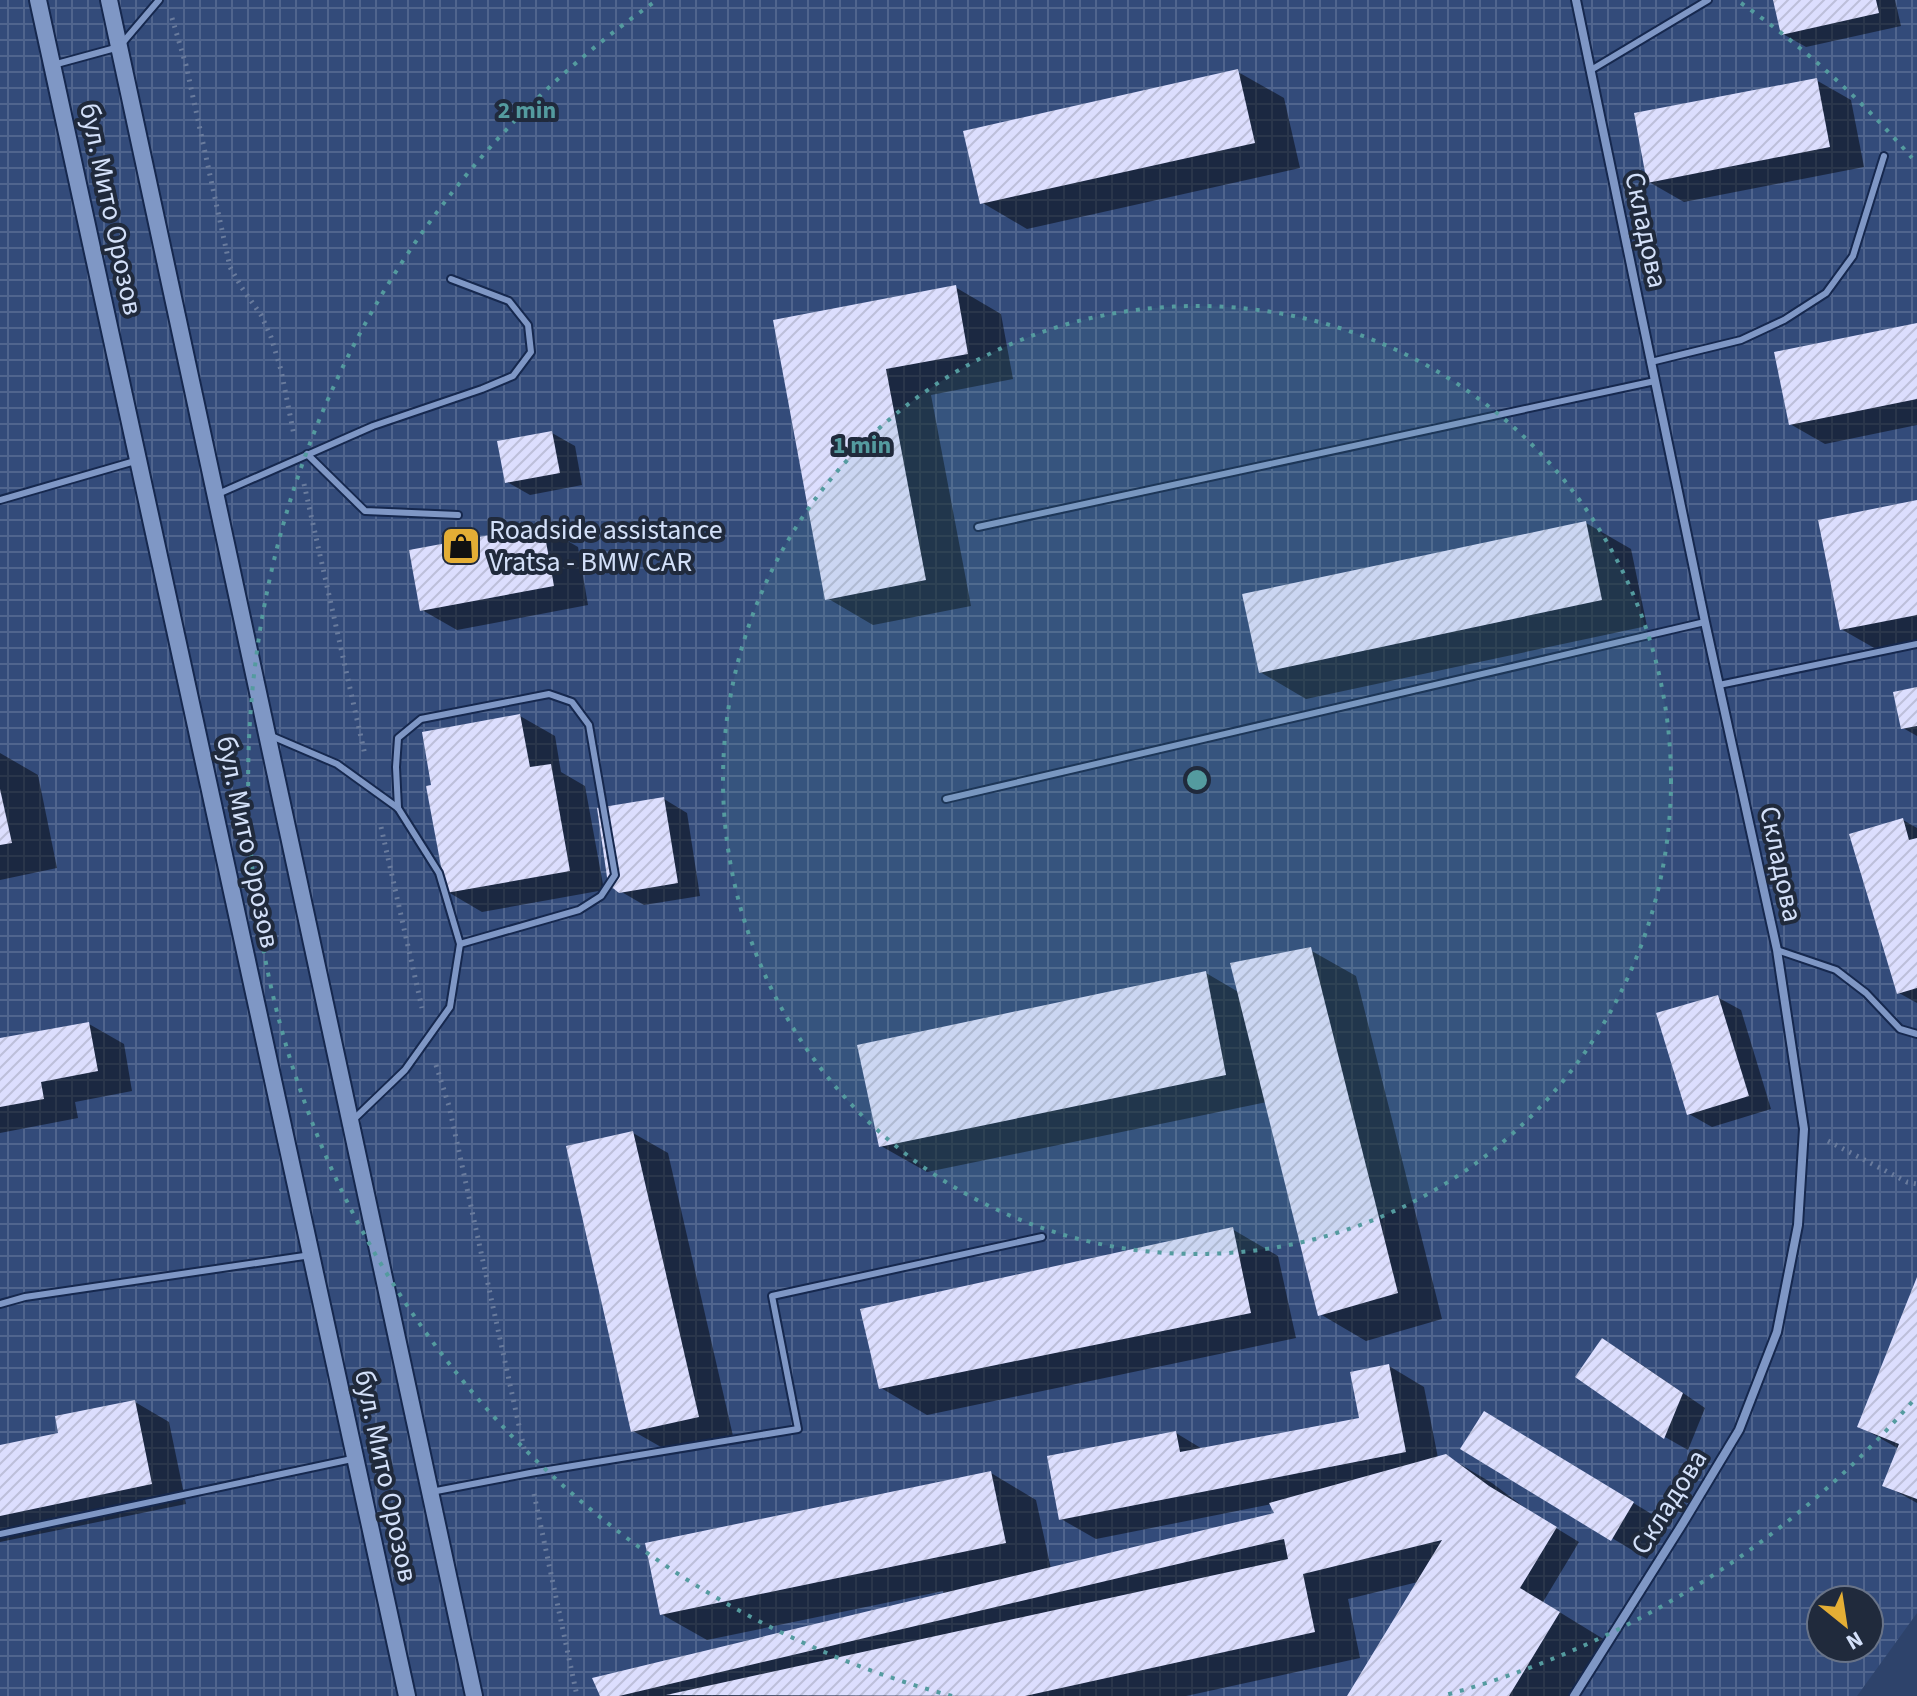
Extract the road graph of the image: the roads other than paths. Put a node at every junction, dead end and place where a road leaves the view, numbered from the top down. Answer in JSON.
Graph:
{"nodes":[{"id":1,"x":38,"y":0,"type":"edge"},
{"id":2,"x":109,"y":0,"type":"edge"},
{"id":3,"x":159,"y":0,"type":"edge"},
{"id":4,"x":1576,"y":0,"type":"edge"},
{"id":5,"x":1708,"y":0,"type":"edge"},
{"id":6,"x":119,"y":47,"type":"junction"},
{"id":7,"x":53,"y":65,"type":"junction"},
{"id":8,"x":1591,"y":70,"type":"junction"},
{"id":9,"x":1884,"y":156,"type":"dead end"},
{"id":10,"x":451,"y":279,"type":"dead end"},
{"id":11,"x":1651,"y":362,"type":"junction"},
{"id":12,"x":1655,"y":381,"type":"junction"},
{"id":13,"x":307,"y":454,"type":"junction"},
{"id":14,"x":138,"y":460,"type":"junction"},
{"id":15,"x":216,"y":495,"type":"junction"},
{"id":16,"x":0,"y":500,"type":"edge"},
{"id":17,"x":458,"y":515,"type":"dead end"},
{"id":18,"x":978,"y":527,"type":"dead end"},
{"id":19,"x":1705,"y":622,"type":"junction"},
{"id":20,"x":1917,"y":644,"type":"edge"},
{"id":21,"x":1719,"y":685,"type":"junction"},
{"id":22,"x":267,"y":734,"type":"junction"},
{"id":23,"x":946,"y":799,"type":"dead end"},
{"id":24,"x":398,"y":808,"type":"junction"},
{"id":25,"x":460,"y":944,"type":"junction"},
{"id":26,"x":1777,"y":950,"type":"junction"},
{"id":27,"x":1917,"y":1034,"type":"edge"},
{"id":28,"x":351,"y":1122,"type":"junction"},
{"id":29,"x":1042,"y":1237,"type":"dead end"},
{"id":30,"x":311,"y":1255,"type":"junction"},
{"id":31,"x":0,"y":1304,"type":"edge"},
{"id":32,"x":355,"y":1458,"type":"junction"},
{"id":33,"x":430,"y":1492,"type":"junction"},
{"id":34,"x":0,"y":1534,"type":"edge"},
{"id":35,"x":407,"y":1696,"type":"edge"},
{"id":36,"x":474,"y":1696,"type":"edge"},
{"id":37,"x":1574,"y":1696,"type":"edge"}],
"edges":[{"from":1,"to":7,"type":"main road","name":"бул. Мито Орозов"},
{"from":2,"to":6,"type":"main road","name":"бул. Мито Орозов"},
{"from":3,"to":6,"type":"lane"},
{"from":4,"to":8,"type":"street","name":"Складова"},
{"from":5,"to":8,"type":"lane"},
{"from":6,"to":7,"type":"lane"},
{"from":6,"to":15,"type":"main road","name":"бул. Мито Орозов"},
{"from":7,"to":14,"type":"main road","name":"бул. Мито Орозов"},
{"from":8,"to":11,"type":"street","name":"Складова"},
{"from":9,"to":11,"type":"lane"},
{"from":10,"to":13,"type":"lane"},
{"from":11,"to":12,"type":"street","name":"Складова"},
{"from":12,"to":18,"type":"lane"},
{"from":12,"to":19,"type":"street","name":"Складова"},
{"from":13,"to":15,"type":"lane"},
{"from":13,"to":17,"type":"lane"},
{"from":14,"to":16,"type":"lane"},
{"from":14,"to":30,"type":"main road","name":"бул. Мито Орозов"},
{"from":15,"to":22,"type":"main road","name":"бул. Мито Орозов"},
{"from":19,"to":21,"type":"street","name":"Складова"},
{"from":19,"to":23,"type":"lane"},
{"from":20,"to":21,"type":"lane"},
{"from":21,"to":26,"type":"street","name":"Складова"},
{"from":22,"to":24,"type":"lane"},
{"from":22,"to":28,"type":"main road","name":"бул. Мито Орозов"},
{"from":24,"to":25,"type":"lane"},
{"from":24,"to":25,"type":"lane"},
{"from":25,"to":28,"type":"lane"},
{"from":26,"to":27,"type":"lane"},
{"from":26,"to":37,"type":"street","name":"Складова"},
{"from":28,"to":33,"type":"main road","name":"бул. Мито Орозов"},
{"from":29,"to":33,"type":"lane"},
{"from":30,"to":31,"type":"lane"},
{"from":30,"to":32,"type":"main road","name":"бул. Мито Орозов"},
{"from":32,"to":34,"type":"lane"},
{"from":32,"to":35,"type":"main road","name":"бул. Мито Орозов"},
{"from":33,"to":36,"type":"main road","name":"бул. Мито Орозов"}]}
